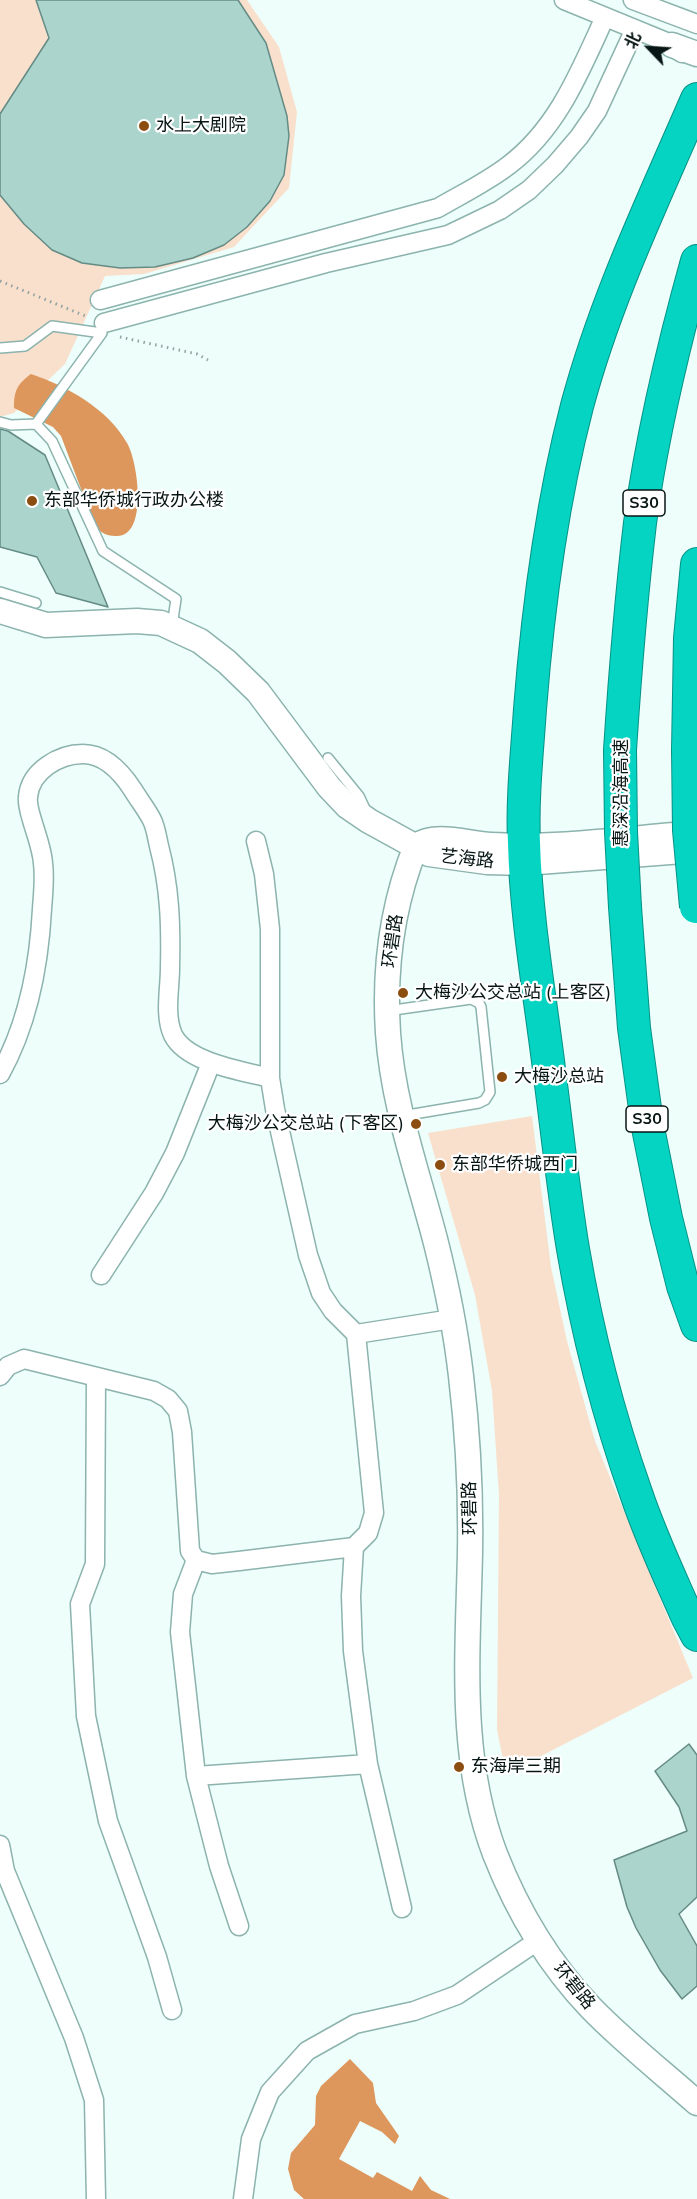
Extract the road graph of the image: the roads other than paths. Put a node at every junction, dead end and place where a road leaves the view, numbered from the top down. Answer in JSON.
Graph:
{"nodes":[{"id":1,"x":564,"y":0,"type":"edge"},
{"id":2,"x":633,"y":0,"type":"edge"},
{"id":3,"x":605,"y":17,"type":"junction"},
{"id":4,"x":697,"y":24,"type":"edge"},
{"id":5,"x":635,"y":29,"type":"junction"},
{"id":6,"x":672,"y":45,"type":"junction"},
{"id":7,"x":697,"y":54,"type":"edge"},
{"id":8,"x":697,"y":64,"type":"edge"},
{"id":9,"x":697,"y":99,"type":"edge"},
{"id":10,"x":697,"y":261,"type":"edge"},
{"id":11,"x":100,"y":300,"type":"dead end"},
{"id":12,"x":103,"y":328,"type":"junction"},
{"id":13,"x":0,"y":348,"type":"edge"},
{"id":14,"x":0,"y":422,"type":"edge"},
{"id":15,"x":36,"y":424,"type":"junction"},
{"id":16,"x":697,"y":564,"type":"edge"},
{"id":17,"x":0,"y":592,"type":"edge"},
{"id":18,"x":36,"y":603,"type":"dead end"},
{"id":19,"x":0,"y":611,"type":"edge"},
{"id":20,"x":172,"y":626,"type":"junction"},
{"id":21,"x":328,"y":758,"type":"dead end"},
{"id":22,"x":369,"y":821,"type":"junction"},
{"id":23,"x":697,"y":833,"type":"edge"},
{"id":24,"x":256,"y":841,"type":"dead end"},
{"id":25,"x":416,"y":846,"type":"junction"},
{"id":26,"x":697,"y":850,"type":"edge"},
{"id":27,"x":524,"y":854,"type":"junction"},
{"id":28,"x":696,"y":911,"type":"edge"},
{"id":29,"x":387,"y":1011,"type":"junction"},
{"id":30,"x":211,"y":1062,"type":"junction"},
{"id":31,"x":0,"y":1074,"type":"edge"},
{"id":32,"x":270,"y":1078,"type":"junction"},
{"id":33,"x":400,"y":1116,"type":"junction"},
{"id":34,"x":101,"y":1275,"type":"dead end"},
{"id":35,"x":452,"y":1319,"type":"junction"},
{"id":36,"x":697,"y":1325,"type":"edge"},
{"id":37,"x":356,"y":1334,"type":"junction"},
{"id":38,"x":0,"y":1376,"type":"edge"},
{"id":39,"x":96,"y":1378,"type":"junction"},
{"id":40,"x":354,"y":1547,"type":"junction"},
{"id":41,"x":196,"y":1560,"type":"junction"},
{"id":42,"x":697,"y":1635,"type":"edge"},
{"id":43,"x":368,"y":1764,"type":"junction"},
{"id":44,"x":196,"y":1776,"type":"junction"},
{"id":45,"x":0,"y":1845,"type":"edge"},
{"id":46,"x":402,"y":1908,"type":"dead end"},
{"id":47,"x":239,"y":1926,"type":"dead end"},
{"id":48,"x":539,"y":1940,"type":"junction"},
{"id":49,"x":172,"y":2010,"type":"dead end"},
{"id":50,"x":697,"y":2103,"type":"edge"},
{"id":51,"x":96,"y":2199,"type":"edge"},
{"id":52,"x":243,"y":2199,"type":"edge"}],
"edges":[{"from":1,"to":3,"type":"street"},
{"from":2,"to":4,"type":"street"},
{"from":3,"to":5,"type":"street"},
{"from":3,"to":11,"type":"street"},
{"from":5,"to":6,"type":"street"},
{"from":5,"to":12,"type":"street"},
{"from":6,"to":7,"type":"street"},
{"from":6,"to":8,"type":"street"},
{"from":9,"to":27,"type":"highway"},
{"from":10,"to":36,"type":"highway","name":"惠深沿海高速","number":"S30","bridge":true},
{"from":12,"to":13,"type":"lane"},
{"from":12,"to":15,"type":"lane"},
{"from":14,"to":15,"type":"lane"},
{"from":15,"to":20,"type":"lane"},
{"from":16,"to":28,"type":"highway","bridge":true},
{"from":17,"to":18,"type":"lane"},
{"from":19,"to":20,"type":"street"},
{"from":20,"to":22,"type":"street"},
{"from":21,"to":22,"type":"lane"},
{"from":22,"to":25,"type":"street"},
{"from":23,"to":27,"type":"street","name":"艺海路"},
{"from":24,"to":32,"type":"street"},
{"from":25,"to":27,"type":"street","name":"艺海路"},
{"from":25,"to":29,"type":"street","name":"环碧路"},
{"from":26,"to":27,"type":"street","name":"艺海路"},
{"from":27,"to":42,"type":"highway"},
{"from":29,"to":33,"type":"street","name":"环碧路"},
{"from":29,"to":33,"type":"lane"},
{"from":30,"to":31,"type":"street"},
{"from":30,"to":32,"type":"street"},
{"from":30,"to":34,"type":"street"},
{"from":32,"to":37,"type":"street"},
{"from":33,"to":35,"type":"street","name":"环碧路"},
{"from":35,"to":37,"type":"street"},
{"from":35,"to":48,"type":"street","name":"环碧路"},
{"from":37,"to":40,"type":"street"},
{"from":38,"to":39,"type":"street"},
{"from":39,"to":41,"type":"street"},
{"from":39,"to":49,"type":"street"},
{"from":40,"to":41,"type":"street"},
{"from":40,"to":43,"type":"street"},
{"from":41,"to":44,"type":"street"},
{"from":43,"to":44,"type":"street"},
{"from":43,"to":46,"type":"street"},
{"from":44,"to":47,"type":"street"},
{"from":45,"to":51,"type":"street"},
{"from":48,"to":50,"type":"street","name":"环碧路"},
{"from":48,"to":52,"type":"street"}]}
